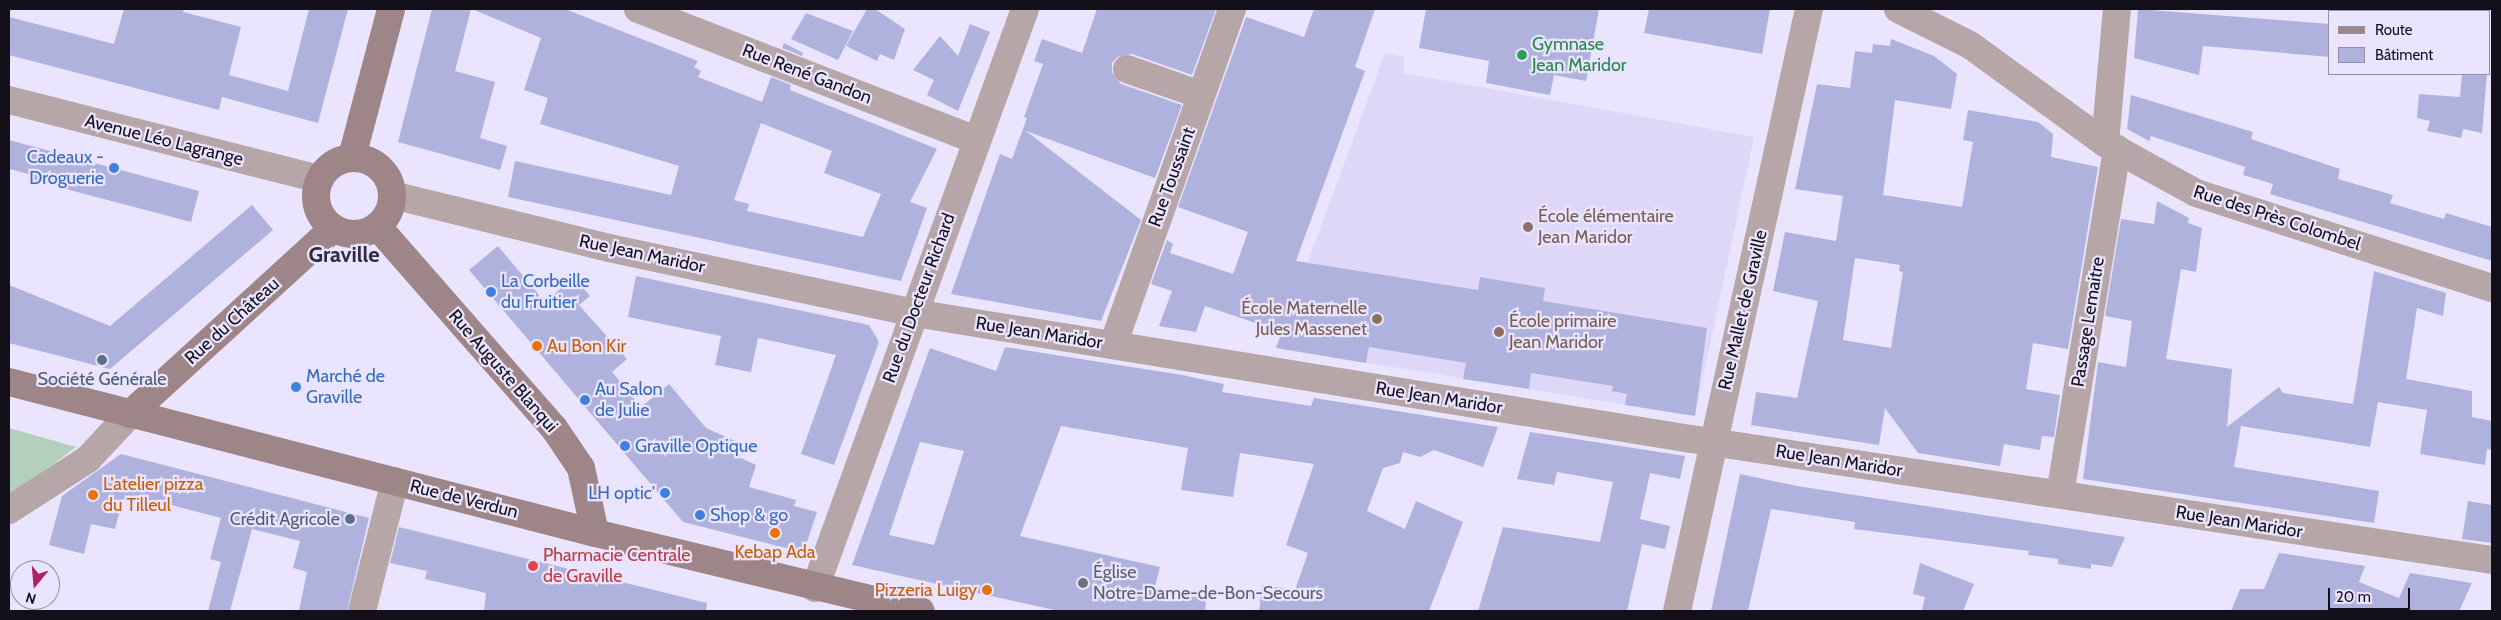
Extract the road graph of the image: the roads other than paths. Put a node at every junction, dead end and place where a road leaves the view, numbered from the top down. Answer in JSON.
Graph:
{"nodes":[{"id":1,"x":391,"y":9,"type":"edge"},
{"id":2,"x":638,"y":9,"type":"edge"},
{"id":3,"x":1025,"y":9,"type":"edge"},
{"id":4,"x":1232,"y":9,"type":"edge"},
{"id":5,"x":1809,"y":9,"type":"edge"},
{"id":6,"x":1898,"y":9,"type":"edge"},
{"id":7,"x":2117,"y":9,"type":"edge"},
{"id":8,"x":1127,"y":69,"type":"dead end"},
{"id":9,"x":1201,"y":95,"type":"junction"},
{"id":10,"x":9,"y":100,"type":"edge"},
{"id":11,"x":976,"y":140,"type":"junction"},
{"id":12,"x":2111,"y":146,"type":"junction"},
{"id":13,"x":352,"y":157,"type":"junction"},
{"id":14,"x":320,"y":179,"type":"junction"},
{"id":15,"x":392,"y":195,"type":"junction"},
{"id":16,"x":378,"y":226,"type":"junction"},
{"id":17,"x":334,"y":228,"type":"junction"},
{"id":18,"x":2492,"y":288,"type":"edge"},
{"id":19,"x":914,"y":313,"type":"junction"},
{"id":20,"x":1112,"y":345,"type":"junction"},
{"id":21,"x":9,"y":382,"type":"edge"},
{"id":22,"x":130,"y":414,"type":"junction"},
{"id":23,"x":1714,"y":442,"type":"junction"},
{"id":24,"x":395,"y":481,"type":"junction"},
{"id":25,"x":2060,"y":494,"type":"junction"},
{"id":26,"x":9,"y":510,"type":"edge"},
{"id":27,"x":595,"y":533,"type":"junction"},
{"id":28,"x":2492,"y":560,"type":"edge"},
{"id":29,"x":815,"y":588,"type":"junction"},
{"id":30,"x":864,"y":605,"type":"edge"},
{"id":31,"x":362,"y":611,"type":"edge"},
{"id":32,"x":920,"y":611,"type":"edge"},
{"id":33,"x":1677,"y":611,"type":"edge"}],
"edges":[{"from":1,"to":13,"type":"street"},
{"from":2,"to":11,"type":"street","name":"Rue René Gandon"},
{"from":3,"to":11,"type":"street","name":"Rue du Docteur Richard"},
{"from":4,"to":9,"type":"street","name":"Rue Toussaint"},
{"from":5,"to":23,"type":"street","name":"Rue Mallet de Graville"},
{"from":6,"to":12,"type":"street","name":"Rue des Près Colombel"},
{"from":7,"to":12,"type":"street","name":"Passage Lemaitre"},
{"from":8,"to":9,"type":"street"},
{"from":9,"to":20,"type":"street","name":"Rue Toussaint"},
{"from":10,"to":14,"type":"street","name":"Avenue Léo Lagrange"},
{"from":11,"to":19,"type":"street","name":"Rue du Docteur Richard"},
{"from":12,"to":18,"type":"street","name":"Rue des Près Colombel"},
{"from":12,"to":25,"type":"street","name":"Passage Lemaitre"},
{"from":13,"to":14,"type":"street"},
{"from":13,"to":15,"type":"street"},
{"from":14,"to":17,"type":"street"},
{"from":15,"to":16,"type":"street"},
{"from":15,"to":19,"type":"street","name":"Rue Jean Maridor"},
{"from":16,"to":17,"type":"street"},
{"from":16,"to":27,"type":"street","name":"Rue Auguste Blanqui"},
{"from":17,"to":22,"type":"street","name":"Rue du Château"},
{"from":19,"to":20,"type":"street","name":"Rue Jean Maridor"},
{"from":19,"to":29,"type":"street","name":"Rue du Docteur Richard"},
{"from":20,"to":23,"type":"street","name":"Rue Jean Maridor"},
{"from":21,"to":22,"type":"street","name":"Rue de Verdun"},
{"from":22,"to":24,"type":"street","name":"Rue de Verdun"},
{"from":22,"to":26,"type":"street"},
{"from":23,"to":25,"type":"street","name":"Rue Jean Maridor"},
{"from":23,"to":33,"type":"street","name":"Rue Mallet de Graville"},
{"from":24,"to":27,"type":"street","name":"Rue de Verdun"},
{"from":24,"to":31,"type":"street"},
{"from":25,"to":28,"type":"street","name":"Rue Jean Maridor"},
{"from":27,"to":29,"type":"street","name":"Rue de Verdun"},
{"from":29,"to":30,"type":"street","name":"Rue de Verdun"},
{"from":30,"to":32,"type":"street","name":"Rue de Verdun"}]}
